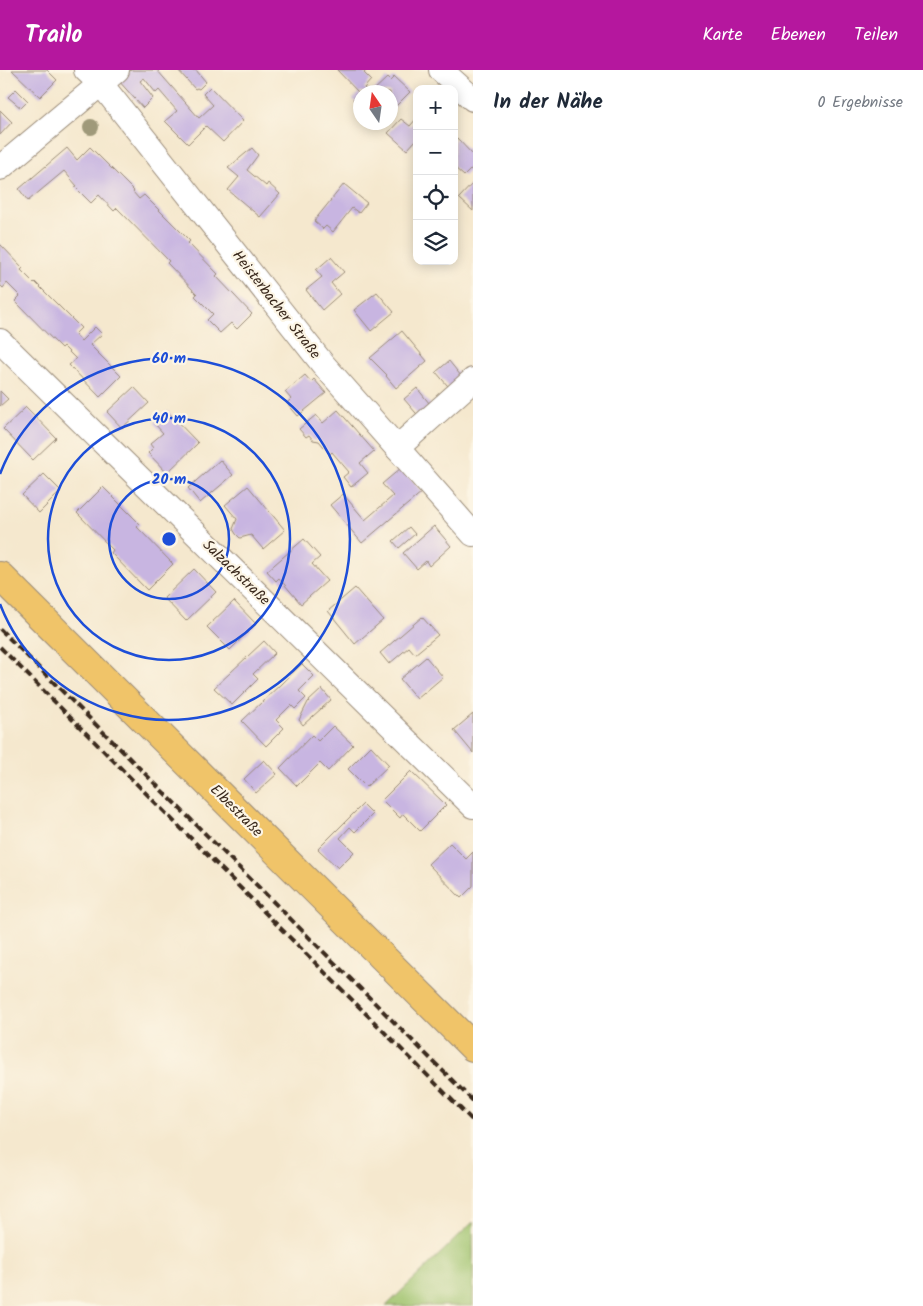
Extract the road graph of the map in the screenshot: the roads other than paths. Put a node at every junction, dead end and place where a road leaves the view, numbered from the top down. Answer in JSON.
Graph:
{"nodes":[{"id":1,"x":441,"y":70,"type":"edge"},
{"id":2,"x":101,"y":75,"type":"edge"},
{"id":3,"x":473,"y":99,"type":"edge"},
{"id":4,"x":0,"y":168,"type":"edge"},
{"id":5,"x":0,"y":341,"type":"edge"},
{"id":6,"x":473,"y":380,"type":"edge"},
{"id":7,"x":397,"y":448,"type":"junction"},
{"id":8,"x":473,"y":534,"type":"edge"},
{"id":9,"x":0,"y":576,"type":"edge"},
{"id":10,"x":473,"y":806,"type":"edge"},
{"id":11,"x":473,"y":1047,"type":"edge"}],
"edges":[{"from":1,"to":3,"type":"street"},
{"from":2,"to":4,"type":"street"},
{"from":2,"to":7,"type":"street","name":"Heisterbacher Straße"},
{"from":5,"to":10,"type":"street","name":"Salzachstraße"},
{"from":6,"to":7,"type":"street"},
{"from":7,"to":8,"type":"street","name":"Heisterbacher Straße"},
{"from":9,"to":11,"type":"main road","name":"Elbestraße"}]}
